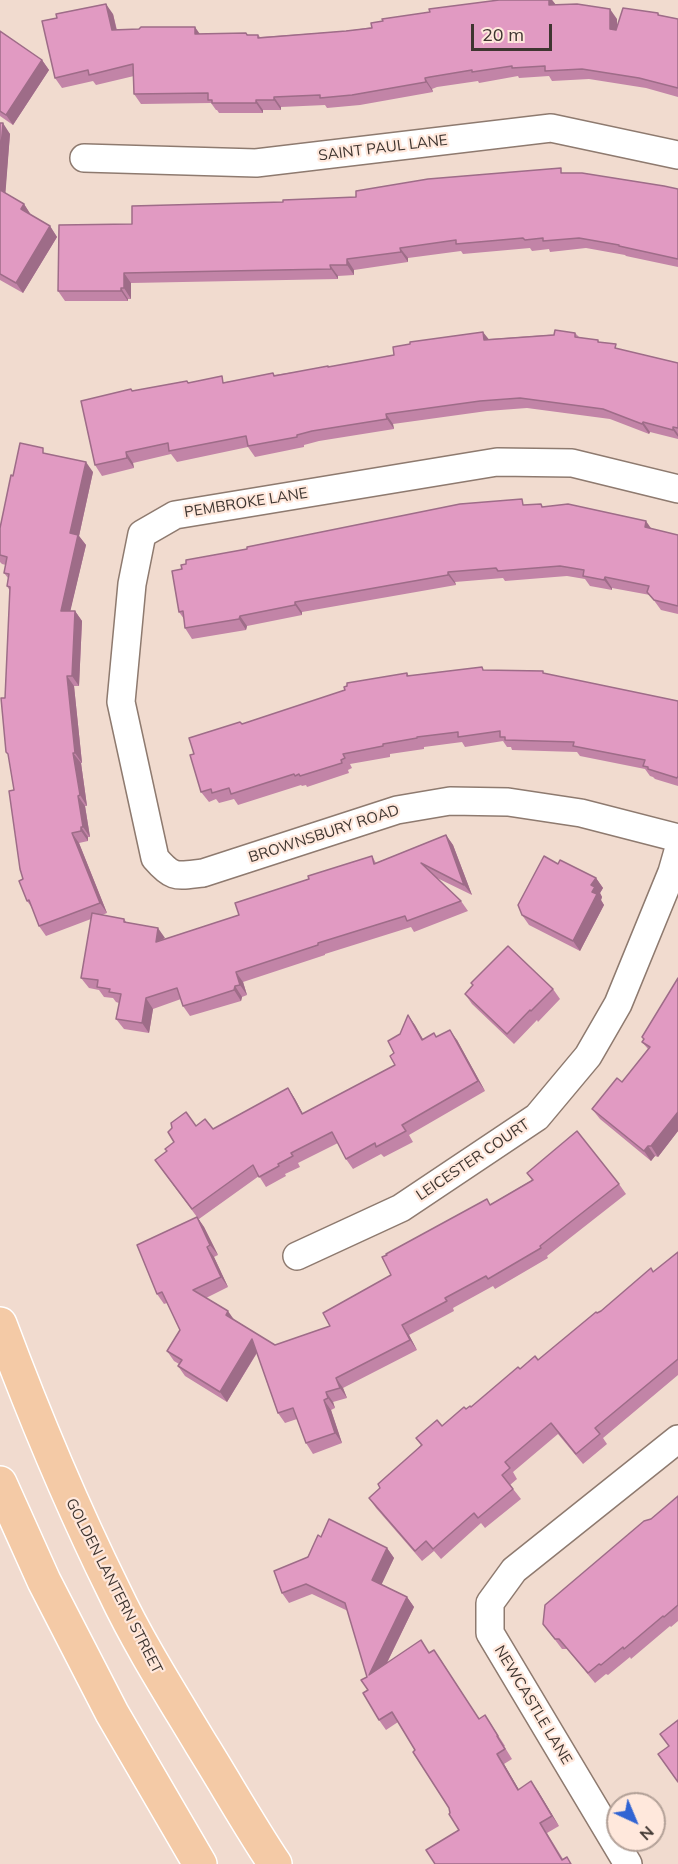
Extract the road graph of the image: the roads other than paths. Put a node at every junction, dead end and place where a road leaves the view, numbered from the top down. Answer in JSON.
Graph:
{"nodes":[{"id":1,"x":678,"y":155,"type":"edge"},
{"id":2,"x":84,"y":158,"type":"dead end"},
{"id":3,"x":678,"y":489,"type":"edge"},
{"id":4,"x":678,"y":838,"type":"edge"},
{"id":5,"x":678,"y":851,"type":"edge"},
{"id":6,"x":155,"y":858,"type":"joint"},
{"id":7,"x":297,"y":1256,"type":"dead end"},
{"id":8,"x":0,"y":1324,"type":"edge"},
{"id":9,"x":678,"y":1439,"type":"edge"},
{"id":10,"x":0,"y":1483,"type":"edge"},
{"id":11,"x":200,"y":1864,"type":"edge"},
{"id":12,"x":275,"y":1864,"type":"edge"},
{"id":13,"x":628,"y":1864,"type":"edge"}],
"edges":[{"from":1,"to":2,"type":"street","name":"SAINT PAUL LANE"},
{"from":3,"to":6,"type":"street","name":"PEMBROKE LANE"},
{"from":4,"to":6,"type":"street","name":"BROWNSBURY ROAD"},
{"from":5,"to":7,"type":"street","name":"LEICESTER COURT"},
{"from":8,"to":12,"type":"main road","name":"GOLDEN LANTERN STREET"},
{"from":9,"to":13,"type":"street","name":"NEWCASTLE LANE"},
{"from":10,"to":11,"type":"main road"}]}
